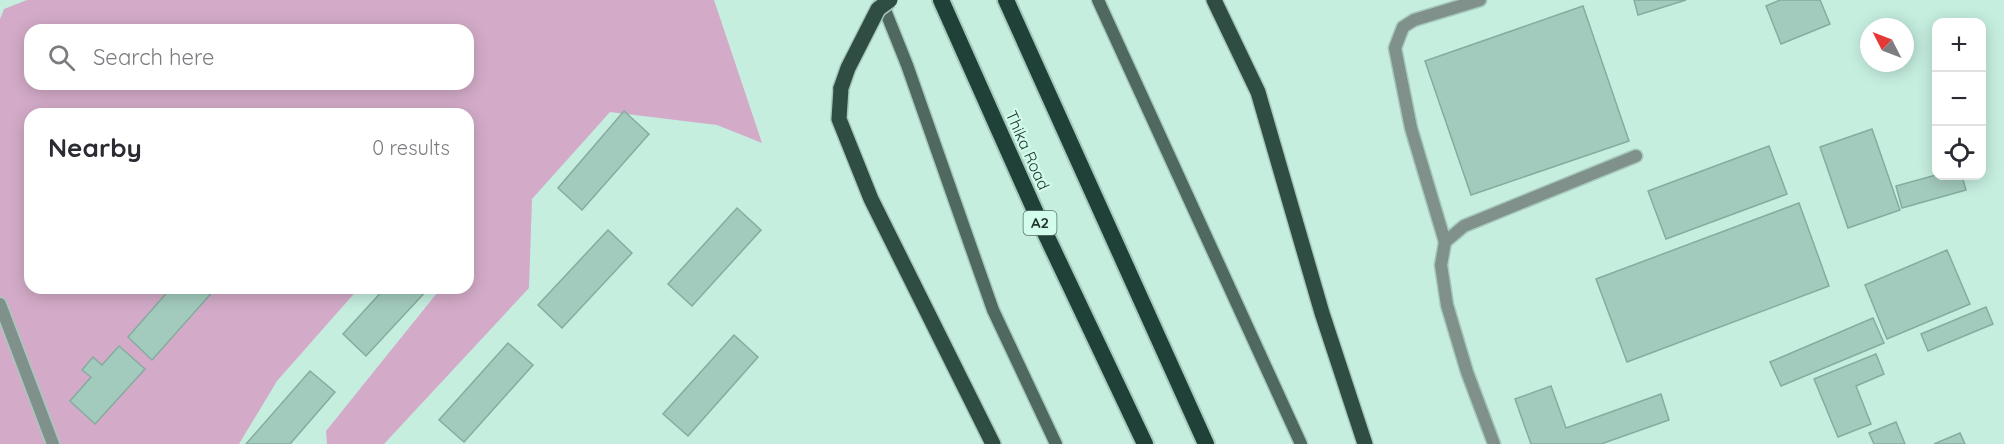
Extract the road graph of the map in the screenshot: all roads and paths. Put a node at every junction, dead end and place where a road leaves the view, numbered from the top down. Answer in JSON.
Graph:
{"nodes":[{"id":1,"x":881,"y":0,"type":"edge"},
{"id":2,"x":890,"y":0,"type":"edge"},
{"id":3,"x":942,"y":0,"type":"edge"},
{"id":4,"x":1006,"y":0,"type":"edge"},
{"id":5,"x":1098,"y":0,"type":"edge"},
{"id":6,"x":1214,"y":0,"type":"edge"},
{"id":7,"x":1480,"y":0,"type":"edge"},
{"id":8,"x":1636,"y":156,"type":"dead end"},
{"id":9,"x":1445,"y":242,"type":"junction"},
{"id":10,"x":0,"y":304,"type":"edge"},
{"id":11,"x":53,"y":444,"type":"edge"},
{"id":12,"x":993,"y":444,"type":"edge"},
{"id":13,"x":1056,"y":444,"type":"edge"},
{"id":14,"x":1145,"y":444,"type":"edge"},
{"id":15,"x":1206,"y":444,"type":"edge"},
{"id":16,"x":1301,"y":444,"type":"edge"},
{"id":17,"x":1365,"y":444,"type":"edge"},
{"id":18,"x":1494,"y":444,"type":"edge"}],
"edges":[{"from":1,"to":13,"type":"main road"},
{"from":2,"to":12,"type":"main road","bridge":true},
{"from":3,"to":14,"type":"highway","name":"Thika Road","number":"A2"},
{"from":4,"to":15,"type":"highway"},
{"from":5,"to":16,"type":"main road"},
{"from":6,"to":17,"type":"main road"},
{"from":7,"to":9,"type":"lane"},
{"from":8,"to":9,"type":"lane"},
{"from":9,"to":18,"type":"lane"},
{"from":10,"to":11,"type":"lane"}]}
